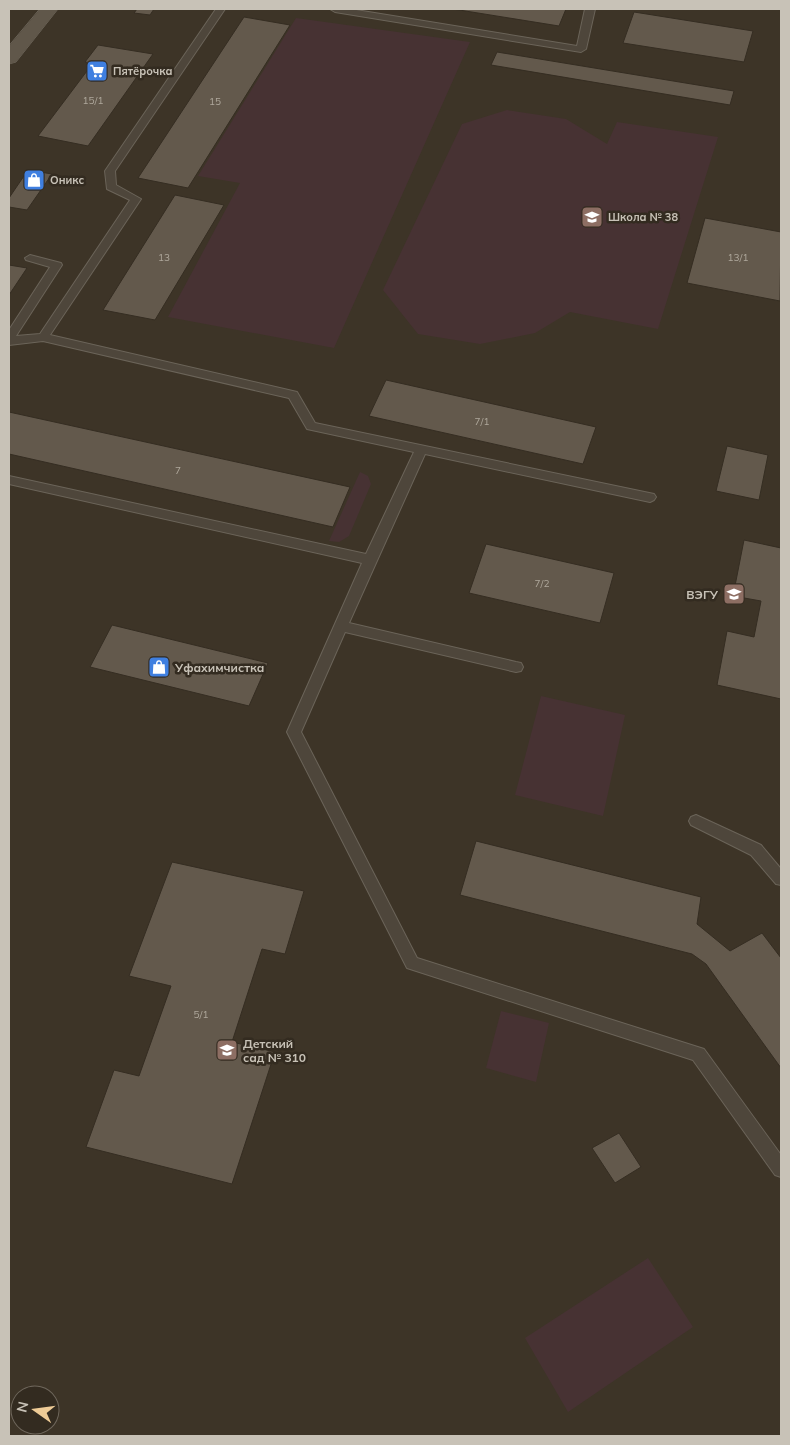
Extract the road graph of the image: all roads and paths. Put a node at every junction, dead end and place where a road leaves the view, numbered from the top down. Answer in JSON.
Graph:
{"nodes":[{"id":1,"x":49,"y":9,"type":"edge"},
{"id":2,"x":220,"y":9,"type":"edge"},
{"id":3,"x":335,"y":9,"type":"edge"},
{"id":4,"x":590,"y":9,"type":"edge"},
{"id":5,"x":9,"y":58,"type":"edge"},
{"id":6,"x":30,"y":258,"type":"dead end"},
{"id":7,"x":43,"y":337,"type":"junction"},
{"id":8,"x":9,"y":340,"type":"edge"},
{"id":9,"x":421,"y":449,"type":"junction"},
{"id":10,"x":9,"y":480,"type":"edge"},
{"id":11,"x":650,"y":497,"type":"dead end"},
{"id":12,"x":370,"y":560,"type":"junction"},
{"id":13,"x":341,"y":626,"type":"junction"},
{"id":14,"x":516,"y":667,"type":"dead end"},
{"id":15,"x":696,"y":821,"type":"dead end"},
{"id":16,"x":781,"y":879,"type":"edge"},
{"id":17,"x":781,"y":1169,"type":"edge"}],
"edges":[{"from":1,"to":5,"type":"street"},
{"from":2,"to":7,"type":"lane"},
{"from":3,"to":4,"type":"lane"},
{"from":6,"to":8,"type":"lane"},
{"from":7,"to":8,"type":"lane"},
{"from":7,"to":9,"type":"lane"},
{"from":9,"to":11,"type":"lane"},
{"from":9,"to":12,"type":"lane"},
{"from":10,"to":12,"type":"lane"},
{"from":12,"to":13,"type":"lane"},
{"from":13,"to":14,"type":"lane"},
{"from":13,"to":17,"type":"lane"},
{"from":15,"to":16,"type":"lane"}]}
